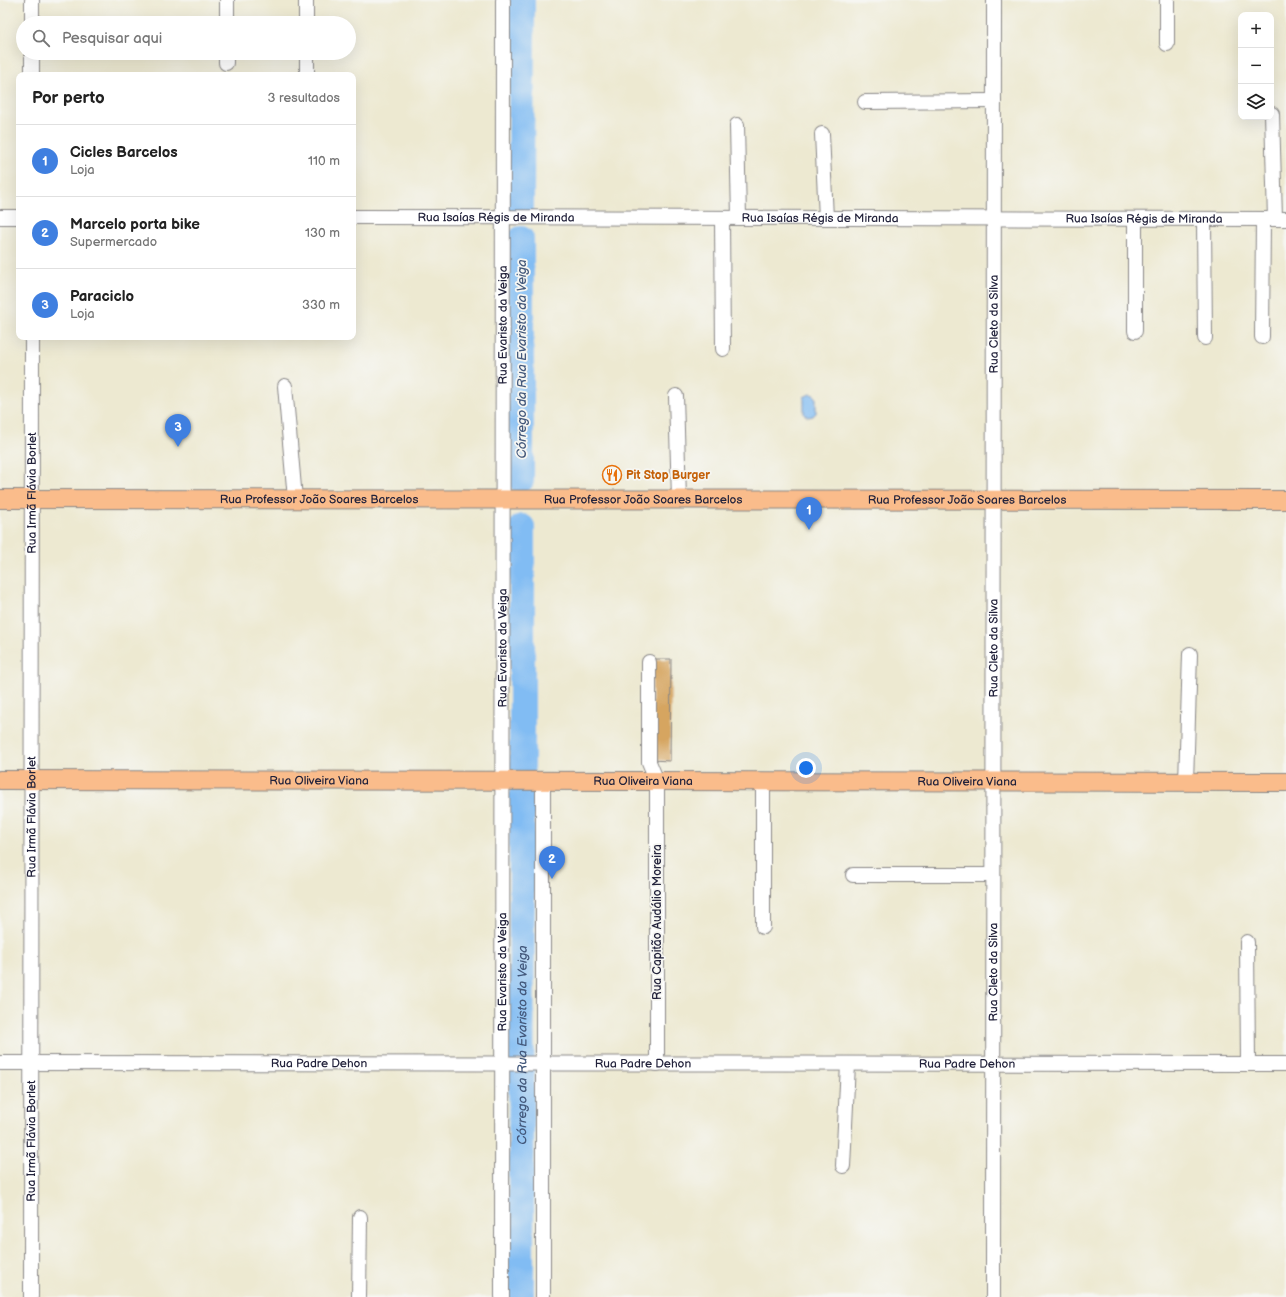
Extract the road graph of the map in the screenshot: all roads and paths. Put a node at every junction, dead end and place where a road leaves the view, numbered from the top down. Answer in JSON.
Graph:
{"nodes":[{"id":1,"x":32,"y":0,"type":"edge"},
{"id":2,"x":227,"y":0,"type":"edge"},
{"id":3,"x":306,"y":0,"type":"edge"},
{"id":4,"x":503,"y":0,"type":"edge"},
{"id":5,"x":994,"y":0,"type":"edge"},
{"id":6,"x":1167,"y":0,"type":"edge"},
{"id":7,"x":32,"y":16,"type":"edge"},
{"id":8,"x":226,"y":16,"type":"edge"},
{"id":9,"x":306,"y":16,"type":"edge"},
{"id":10,"x":1166,"y":44,"type":"dead end"},
{"id":11,"x":32,"y":60,"type":"edge"},
{"id":12,"x":307,"y":60,"type":"edge"},
{"id":13,"x":32,"y":72,"type":"edge"},
{"id":14,"x":307,"y":72,"type":"edge"},
{"id":15,"x":994,"y":101,"type":"junction"},
{"id":16,"x":865,"y":102,"type":"dead end"},
{"id":17,"x":1272,"y":120,"type":"edge"},
{"id":18,"x":737,"y":125,"type":"dead end"},
{"id":19,"x":822,"y":134,"type":"dead end"},
{"id":20,"x":0,"y":217,"type":"edge"},
{"id":21,"x":16,"y":217,"type":"edge"},
{"id":22,"x":356,"y":218,"type":"edge"},
{"id":23,"x":502,"y":218,"type":"junction"},
{"id":24,"x":722,"y":218,"type":"junction"},
{"id":25,"x":739,"y":218,"type":"junction"},
{"id":26,"x":826,"y":218,"type":"junction"},
{"id":27,"x":994,"y":219,"type":"junction"},
{"id":28,"x":1135,"y":219,"type":"junction"},
{"id":29,"x":1204,"y":219,"type":"junction"},
{"id":30,"x":1274,"y":219,"type":"edge"},
{"id":31,"x":1135,"y":332,"type":"dead end"},
{"id":32,"x":1262,"y":337,"type":"dead end"},
{"id":33,"x":1206,"y":338,"type":"dead end"},
{"id":34,"x":32,"y":340,"type":"edge"},
{"id":35,"x":723,"y":349,"type":"dead end"},
{"id":36,"x":285,"y":386,"type":"dead end"},
{"id":37,"x":676,"y":396,"type":"dead end"},
{"id":38,"x":0,"y":499,"type":"edge"},
{"id":39,"x":32,"y":499,"type":"junction"},
{"id":40,"x":295,"y":499,"type":"junction"},
{"id":41,"x":502,"y":499,"type":"junction"},
{"id":42,"x":679,"y":499,"type":"junction"},
{"id":43,"x":994,"y":500,"type":"junction"},
{"id":44,"x":1286,"y":500,"type":"edge"},
{"id":45,"x":1190,"y":654,"type":"dead end"},
{"id":46,"x":649,"y":662,"type":"dead end"},
{"id":47,"x":0,"y":780,"type":"edge"},
{"id":48,"x":32,"y":780,"type":"junction"},
{"id":49,"x":502,"y":781,"type":"junction"},
{"id":50,"x":543,"y":781,"type":"junction"},
{"id":51,"x":657,"y":781,"type":"junction"},
{"id":52,"x":763,"y":781,"type":"junction"},
{"id":53,"x":994,"y":781,"type":"junction"},
{"id":54,"x":1186,"y":782,"type":"junction"},
{"id":55,"x":1286,"y":782,"type":"edge"},
{"id":56,"x":853,"y":875,"type":"dead end"},
{"id":57,"x":994,"y":875,"type":"junction"},
{"id":58,"x":763,"y":927,"type":"dead end"},
{"id":59,"x":1247,"y":942,"type":"dead end"},
{"id":60,"x":0,"y":1063,"type":"edge"},
{"id":61,"x":31,"y":1063,"type":"junction"},
{"id":62,"x":502,"y":1063,"type":"junction"},
{"id":63,"x":543,"y":1064,"type":"junction"},
{"id":64,"x":657,"y":1064,"type":"junction"},
{"id":65,"x":848,"y":1064,"type":"junction"},
{"id":66,"x":993,"y":1064,"type":"junction"},
{"id":67,"x":1248,"y":1064,"type":"junction"},
{"id":68,"x":1286,"y":1064,"type":"edge"},
{"id":69,"x":843,"y":1166,"type":"dead end"},
{"id":70,"x":360,"y":1217,"type":"dead end"},
{"id":71,"x":31,"y":1297,"type":"edge"},
{"id":72,"x":359,"y":1297,"type":"edge"},
{"id":73,"x":502,"y":1297,"type":"edge"},
{"id":74,"x":543,"y":1297,"type":"edge"},
{"id":75,"x":993,"y":1297,"type":"edge"}],
"edges":[{"from":1,"to":7,"type":"street"},
{"from":2,"to":8,"type":"street"},
{"from":3,"to":9,"type":"street"},
{"from":4,"to":23,"type":"street","name":"Rua Evaristo da Veiga"},
{"from":5,"to":15,"type":"street","name":"Rua Cleto da Silva"},
{"from":6,"to":10,"type":"street"},
{"from":11,"to":13,"type":"street"},
{"from":12,"to":14,"type":"street"},
{"from":15,"to":16,"type":"street"},
{"from":15,"to":27,"type":"street","name":"Rua Cleto da Silva"},
{"from":17,"to":30,"type":"street"},
{"from":18,"to":25,"type":"street"},
{"from":19,"to":26,"type":"street"},
{"from":20,"to":21,"type":"street"},
{"from":22,"to":23,"type":"street","name":"Rua Isaías Régis de Miranda"},
{"from":23,"to":24,"type":"street","name":"Rua Isaías Régis de Miranda"},
{"from":23,"to":41,"type":"street","name":"Rua Evaristo da Veiga"},
{"from":24,"to":25,"type":"street","name":"Rua Isaías Régis de Miranda"},
{"from":24,"to":35,"type":"street"},
{"from":25,"to":26,"type":"street","name":"Rua Isaías Régis de Miranda"},
{"from":26,"to":27,"type":"street","name":"Rua Isaías Régis de Miranda"},
{"from":27,"to":28,"type":"street","name":"Rua Isaías Régis de Miranda"},
{"from":27,"to":43,"type":"street","name":"Rua Cleto da Silva"},
{"from":28,"to":29,"type":"street","name":"Rua Isaías Régis de Miranda"},
{"from":28,"to":31,"type":"street"},
{"from":29,"to":30,"type":"street","name":"Rua Isaías Régis de Miranda"},
{"from":29,"to":33,"type":"street"},
{"from":30,"to":32,"type":"street"},
{"from":34,"to":39,"type":"street","name":"Rua Irmã Flávia Borlet"},
{"from":36,"to":40,"type":"street"},
{"from":37,"to":42,"type":"street"},
{"from":38,"to":39,"type":"main road","name":"Rua Professor João Soares Barcelos"},
{"from":39,"to":40,"type":"main road","name":"Rua Professor João Soares Barcelos"},
{"from":39,"to":48,"type":"street","name":"Rua Irmã Flávia Borlet"},
{"from":40,"to":41,"type":"main road","name":"Rua Professor João Soares Barcelos"},
{"from":41,"to":42,"type":"main road","name":"Rua Professor João Soares Barcelos"},
{"from":41,"to":49,"type":"street","name":"Rua Evaristo da Veiga"},
{"from":42,"to":43,"type":"main road","name":"Rua Professor João Soares Barcelos"},
{"from":43,"to":44,"type":"main road","name":"Rua Professor João Soares Barcelos"},
{"from":43,"to":53,"type":"street","name":"Rua Cleto da Silva"},
{"from":45,"to":54,"type":"street"},
{"from":46,"to":51,"type":"street"},
{"from":47,"to":48,"type":"main road","name":"Rua Oliveira Viana"},
{"from":48,"to":49,"type":"main road","name":"Rua Oliveira Viana"},
{"from":48,"to":61,"type":"street","name":"Rua Irmã Flávia Borlet"},
{"from":49,"to":50,"type":"main road","name":"Rua Oliveira Viana"},
{"from":49,"to":62,"type":"street","name":"Rua Evaristo da Veiga"},
{"from":50,"to":51,"type":"main road","name":"Rua Oliveira Viana"},
{"from":50,"to":63,"type":"street"},
{"from":51,"to":52,"type":"main road","name":"Rua Oliveira Viana"},
{"from":51,"to":64,"type":"street","name":"Rua Capitão Audálio Moreira"},
{"from":52,"to":53,"type":"main road","name":"Rua Oliveira Viana"},
{"from":52,"to":58,"type":"street"},
{"from":53,"to":54,"type":"main road","name":"Rua Oliveira Viana"},
{"from":53,"to":57,"type":"street","name":"Rua Cleto da Silva"},
{"from":54,"to":55,"type":"main road","name":"Rua Oliveira Viana"},
{"from":56,"to":57,"type":"street"},
{"from":57,"to":66,"type":"street","name":"Rua Cleto da Silva"},
{"from":59,"to":67,"type":"street"},
{"from":60,"to":61,"type":"street","name":"Rua Padre Dehon"},
{"from":61,"to":62,"type":"street","name":"Rua Padre Dehon"},
{"from":61,"to":71,"type":"street","name":"Rua Irmã Flávia Borlet"},
{"from":62,"to":63,"type":"street","name":"Rua Padre Dehon"},
{"from":62,"to":73,"type":"street","name":"Rua Evaristo da Veiga"},
{"from":63,"to":64,"type":"street","name":"Rua Padre Dehon"},
{"from":63,"to":74,"type":"street"},
{"from":64,"to":65,"type":"street","name":"Rua Padre Dehon"},
{"from":65,"to":66,"type":"street","name":"Rua Padre Dehon"},
{"from":65,"to":69,"type":"street"},
{"from":66,"to":67,"type":"street","name":"Rua Padre Dehon"},
{"from":66,"to":75,"type":"street","name":"Rua Cleto da Silva"},
{"from":67,"to":68,"type":"street","name":"Rua Padre Dehon"},
{"from":70,"to":72,"type":"street"}]}
